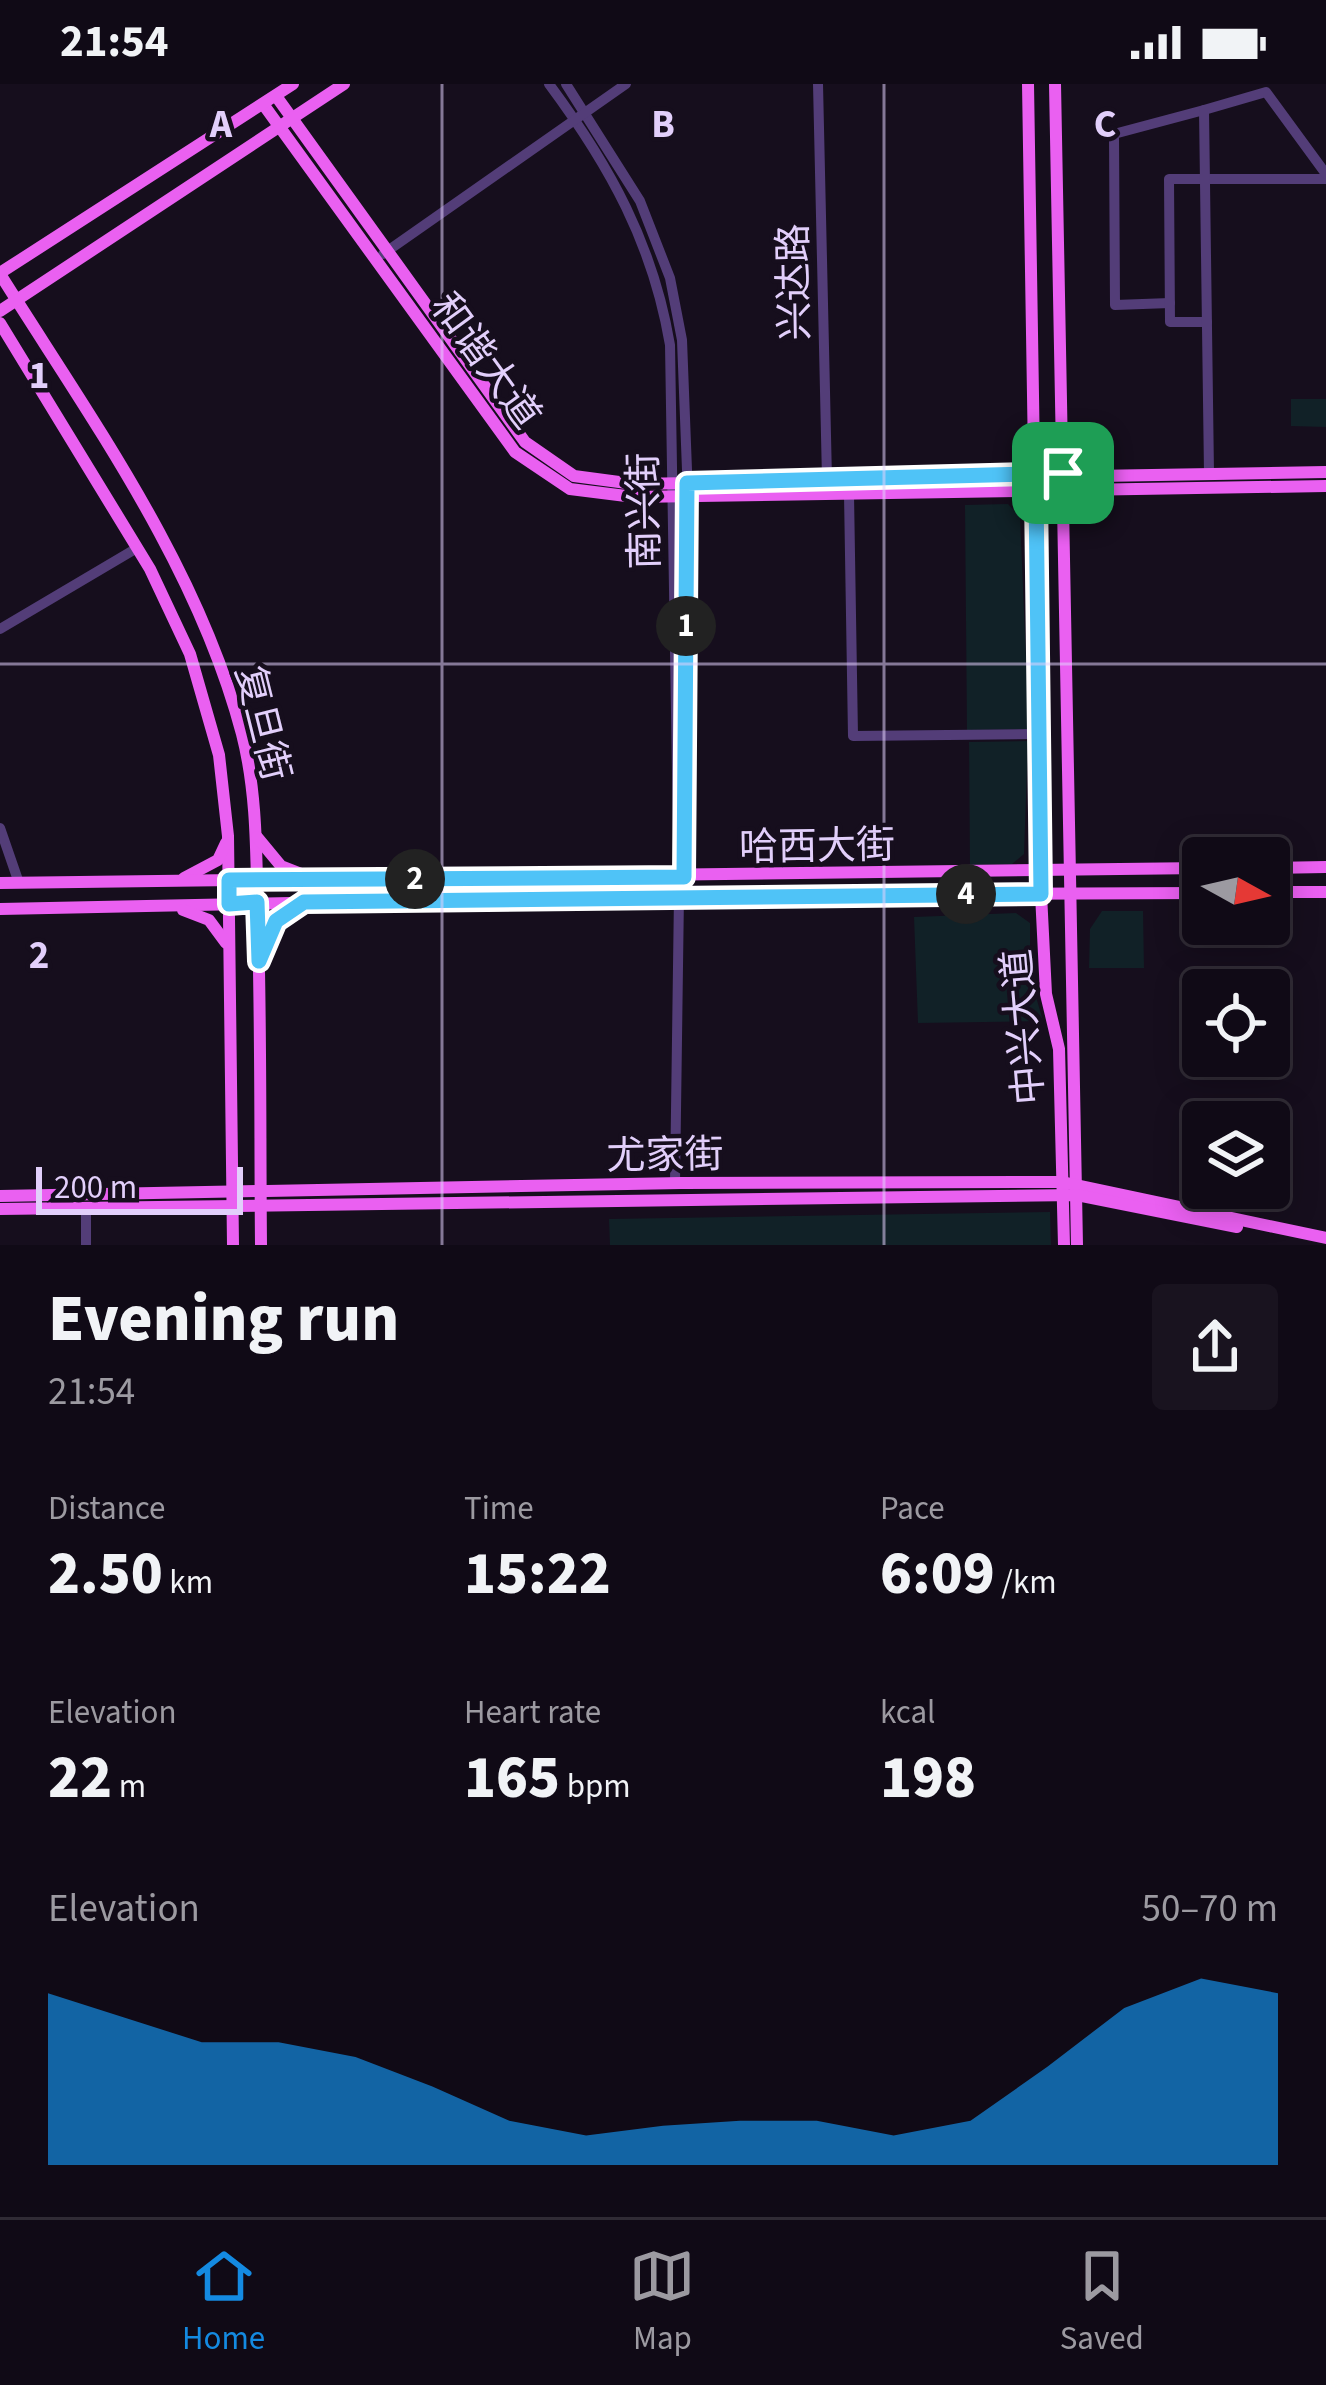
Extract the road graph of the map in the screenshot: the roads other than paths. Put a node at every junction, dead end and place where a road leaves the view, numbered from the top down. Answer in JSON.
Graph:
{"nodes":[{"id":1,"x":293,"y":84,"type":"edge"},
{"id":2,"x":344,"y":84,"type":"edge"},
{"id":3,"x":549,"y":84,"type":"edge"},
{"id":4,"x":566,"y":84,"type":"edge"},
{"id":5,"x":614,"y":84,"type":"edge"},
{"id":6,"x":626,"y":84,"type":"edge"},
{"id":7,"x":818,"y":84,"type":"edge"},
{"id":8,"x":1028,"y":84,"type":"edge"},
{"id":9,"x":1055,"y":84,"type":"edge"},
{"id":10,"x":276,"y":96,"type":"junction"},
{"id":11,"x":263,"y":104,"type":"junction"},
{"id":12,"x":1204,"y":110,"type":"junction"},
{"id":13,"x":579,"y":113,"type":"junction"},
{"id":14,"x":286,"y":124,"type":"junction"},
{"id":15,"x":1326,"y":177,"type":"edge"},
{"id":16,"x":1205,"y":178,"type":"junction"},
{"id":17,"x":380,"y":251,"type":"junction"},
{"id":18,"x":0,"y":274,"type":"edge"},
{"id":19,"x":17,"y":301,"type":"junction"},
{"id":20,"x":1170,"y":303,"type":"junction"},
{"id":21,"x":0,"y":311,"type":"edge"},
{"id":22,"x":1207,"y":322,"type":"junction"},
{"id":23,"x":0,"y":323,"type":"edge"},
{"id":24,"x":1326,"y":472,"type":"edge"},
{"id":25,"x":1063,"y":473,"type":"junction"},
{"id":26,"x":1209,"y":473,"type":"junction"},
{"id":27,"x":1035,"y":475,"type":"junction"},
{"id":28,"x":827,"y":479,"type":"junction"},
{"id":29,"x":1326,"y":486,"type":"edge"},
{"id":30,"x":680,"y":490,"type":"junction"},
{"id":31,"x":1063,"y":491,"type":"junction"},
{"id":32,"x":1036,"y":492,"type":"junction"},
{"id":33,"x":849,"y":494,"type":"junction"},
{"id":34,"x":137,"y":548,"type":"junction"},
{"id":35,"x":0,"y":629,"type":"edge"},
{"id":36,"x":1038,"y":734,"type":"junction"},
{"id":37,"x":0,"y":828,"type":"edge"},
{"id":38,"x":255,"y":834,"type":"junction"},
{"id":39,"x":228,"y":836,"type":"junction"},
{"id":40,"x":1326,"y":867,"type":"edge"},
{"id":41,"x":1182,"y":868,"type":"edge"},
{"id":42,"x":1290,"y":868,"type":"edge"},
{"id":43,"x":1066,"y":870,"type":"junction"},
{"id":44,"x":1041,"y":871,"type":"junction"},
{"id":45,"x":681,"y":877,"type":"junction"},
{"id":46,"x":229,"y":880,"type":"junction"},
{"id":47,"x":257,"y":880,"type":"junction"},
{"id":48,"x":323,"y":880,"type":"junction"},
{"id":49,"x":173,"y":881,"type":"junction"},
{"id":50,"x":0,"y":883,"type":"edge"},
{"id":51,"x":19,"y":883,"type":"junction"},
{"id":52,"x":1290,"y":892,"type":"edge"},
{"id":53,"x":1326,"y":892,"type":"edge"},
{"id":54,"x":1182,"y":893,"type":"edge"},
{"id":55,"x":1041,"y":894,"type":"junction"},
{"id":56,"x":682,"y":895,"type":"junction"},
{"id":57,"x":1067,"y":895,"type":"junction"},
{"id":58,"x":257,"y":902,"type":"junction"},
{"id":59,"x":304,"y":902,"type":"junction"},
{"id":60,"x":229,"y":904,"type":"junction"},
{"id":61,"x":170,"y":906,"type":"junction"},
{"id":62,"x":0,"y":909,"type":"edge"},
{"id":63,"x":229,"y":954,"type":"junction"},
{"id":64,"x":259,"y":961,"type":"junction"},
{"id":65,"x":678,"y":1183,"type":"junction"},
{"id":66,"x":260,"y":1190,"type":"junction"},
{"id":67,"x":1070,"y":1190,"type":"junction"},
{"id":68,"x":0,"y":1196,"type":"edge"},
{"id":69,"x":233,"y":1200,"type":"junction"},
{"id":70,"x":86,"y":1208,"type":"junction"},
{"id":71,"x":260,"y":1209,"type":"junction"},
{"id":72,"x":0,"y":1210,"type":"edge"},
{"id":73,"x":1326,"y":1241,"type":"edge"},
{"id":74,"x":86,"y":1245,"type":"edge"},
{"id":75,"x":233,"y":1245,"type":"edge"},
{"id":76,"x":261,"y":1245,"type":"edge"},
{"id":77,"x":1064,"y":1245,"type":"edge"},
{"id":78,"x":1077,"y":1245,"type":"edge"}],
"edges":[{"from":1,"to":10,"type":"main road"},
{"from":2,"to":14,"type":"main road"},
{"from":3,"to":13,"type":"street","name":"南兴街"},
{"from":4,"to":13,"type":"street","name":"南兴街"},
{"from":5,"to":13,"type":"street"},
{"from":6,"to":13,"type":"street"},
{"from":7,"to":28,"type":"street","name":"兴达路"},
{"from":8,"to":27,"type":"main road","name":"中兴大道"},
{"from":9,"to":25,"type":"main road","name":"中兴大道"},
{"from":10,"to":11,"type":"main road"},
{"from":10,"to":14,"type":"main road","name":"和谐大道"},
{"from":11,"to":14,"type":"main road","name":"和谐大道"},
{"from":11,"to":18,"type":"main road"},
{"from":12,"to":15,"type":"street"},
{"from":12,"to":16,"type":"street"},
{"from":12,"to":20,"type":"street"},
{"from":13,"to":17,"type":"street"},
{"from":13,"to":30,"type":"street","name":"南兴街"},
{"from":14,"to":17,"type":"main road","name":"和谐大道"},
{"from":14,"to":19,"type":"main road"},
{"from":15,"to":16,"type":"street"},
{"from":16,"to":20,"type":"street"},
{"from":16,"to":22,"type":"street"},
{"from":17,"to":30,"type":"main road","name":"和谐大道"},
{"from":18,"to":19,"type":"main road","name":"复旦街"},
{"from":19,"to":21,"type":"main road"},
{"from":19,"to":38,"type":"main road","name":"复旦街"},
{"from":20,"to":22,"type":"street"},
{"from":22,"to":26,"type":"street"},
{"from":23,"to":34,"type":"main road","name":"复旦街"},
{"from":24,"to":26,"type":"main road","name":"和谐大道"},
{"from":25,"to":26,"type":"main road","name":"和谐大道"},
{"from":25,"to":27,"type":"main road","name":"和谐大道"},
{"from":25,"to":31,"type":"main road","name":"中兴大道"},
{"from":27,"to":28,"type":"main road","name":"和谐大道"},
{"from":27,"to":32,"type":"main road","name":"中兴大道"},
{"from":28,"to":30,"type":"main road","name":"和谐大道"},
{"from":29,"to":31,"type":"main road","name":"和谐大道"},
{"from":30,"to":33,"type":"main road","name":"和谐大道"},
{"from":30,"to":45,"type":"street","name":"南兴街"},
{"from":31,"to":32,"type":"main road","name":"和谐大道"},
{"from":31,"to":43,"type":"main road","name":"中兴大道"},
{"from":32,"to":33,"type":"main road","name":"和谐大道"},
{"from":32,"to":36,"type":"main road","name":"中兴大道"},
{"from":33,"to":36,"type":"street"},
{"from":34,"to":35,"type":"street"},
{"from":34,"to":39,"type":"main road","name":"复旦街"},
{"from":36,"to":44,"type":"main road","name":"中兴大道"},
{"from":37,"to":51,"type":"street"},
{"from":38,"to":47,"type":"main road","name":"复旦街"},
{"from":38,"to":48,"type":"main road"},
{"from":39,"to":46,"type":"main road","name":"复旦街"},
{"from":39,"to":49,"type":"main road"},
{"from":40,"to":42,"type":"main road"},
{"from":41,"to":43,"type":"main road","name":"哈西大街"},
{"from":43,"to":44,"type":"main road","name":"哈西大街"},
{"from":43,"to":57,"type":"main road","name":"中兴大道"},
{"from":44,"to":45,"type":"main road","name":"哈西大街"},
{"from":44,"to":55,"type":"main road","name":"中兴大道"},
{"from":45,"to":48,"type":"main road","name":"哈西大街"},
{"from":45,"to":56,"type":"street","name":"南兴街"},
{"from":46,"to":47,"type":"main road","name":"哈西大街"},
{"from":46,"to":49,"type":"main road","name":"哈西大街"},
{"from":46,"to":60,"type":"main road","name":"复旦街"},
{"from":47,"to":48,"type":"main road","name":"哈西大街"},
{"from":47,"to":58,"type":"main road","name":"复旦街"},
{"from":49,"to":51,"type":"main road","name":"哈西大街"},
{"from":50,"to":51,"type":"main road","name":"哈西大街"},
{"from":52,"to":53,"type":"main road"},
{"from":54,"to":57,"type":"main road","name":"哈西大街"},
{"from":55,"to":56,"type":"main road","name":"哈西大街"},
{"from":55,"to":57,"type":"main road","name":"哈西大街"},
{"from":55,"to":67,"type":"main road","name":"中兴大道"},
{"from":56,"to":59,"type":"main road","name":"哈西大街"},
{"from":56,"to":65,"type":"street","name":"南兴街"},
{"from":57,"to":67,"type":"main road","name":"中兴大道"},
{"from":58,"to":59,"type":"main road","name":"哈西大街"},
{"from":58,"to":60,"type":"main road","name":"哈西大街"},
{"from":58,"to":64,"type":"main road","name":"复旦街"},
{"from":59,"to":64,"type":"main road"},
{"from":60,"to":61,"type":"main road","name":"哈西大街"},
{"from":60,"to":63,"type":"main road","name":"复旦街"},
{"from":61,"to":62,"type":"main road","name":"哈西大街"},
{"from":61,"to":63,"type":"main road"},
{"from":63,"to":69,"type":"main road","name":"复旦街"},
{"from":64,"to":66,"type":"main road","name":"复旦街"},
{"from":65,"to":66,"type":"main road","name":"尤家街"},
{"from":65,"to":67,"type":"main road","name":"尤家街"},
{"from":66,"to":69,"type":"main road","name":"尤家街"},
{"from":66,"to":71,"type":"main road","name":"复旦街"},
{"from":67,"to":71,"type":"main road","name":"尤家街"},
{"from":67,"to":73,"type":"main road","name":"尤家街"},
{"from":67,"to":77,"type":"main road","name":"中兴大道"},
{"from":67,"to":78,"type":"main road","name":"中兴大道"},
{"from":68,"to":69,"type":"main road","name":"尤家街"},
{"from":69,"to":70,"type":"main road","name":"尤家街"},
{"from":69,"to":71,"type":"main road","name":"尤家街"},
{"from":69,"to":75,"type":"main road","name":"复旦街"},
{"from":70,"to":72,"type":"main road","name":"尤家街"},
{"from":70,"to":74,"type":"street"},
{"from":71,"to":76,"type":"main road","name":"复旦街"}]}
